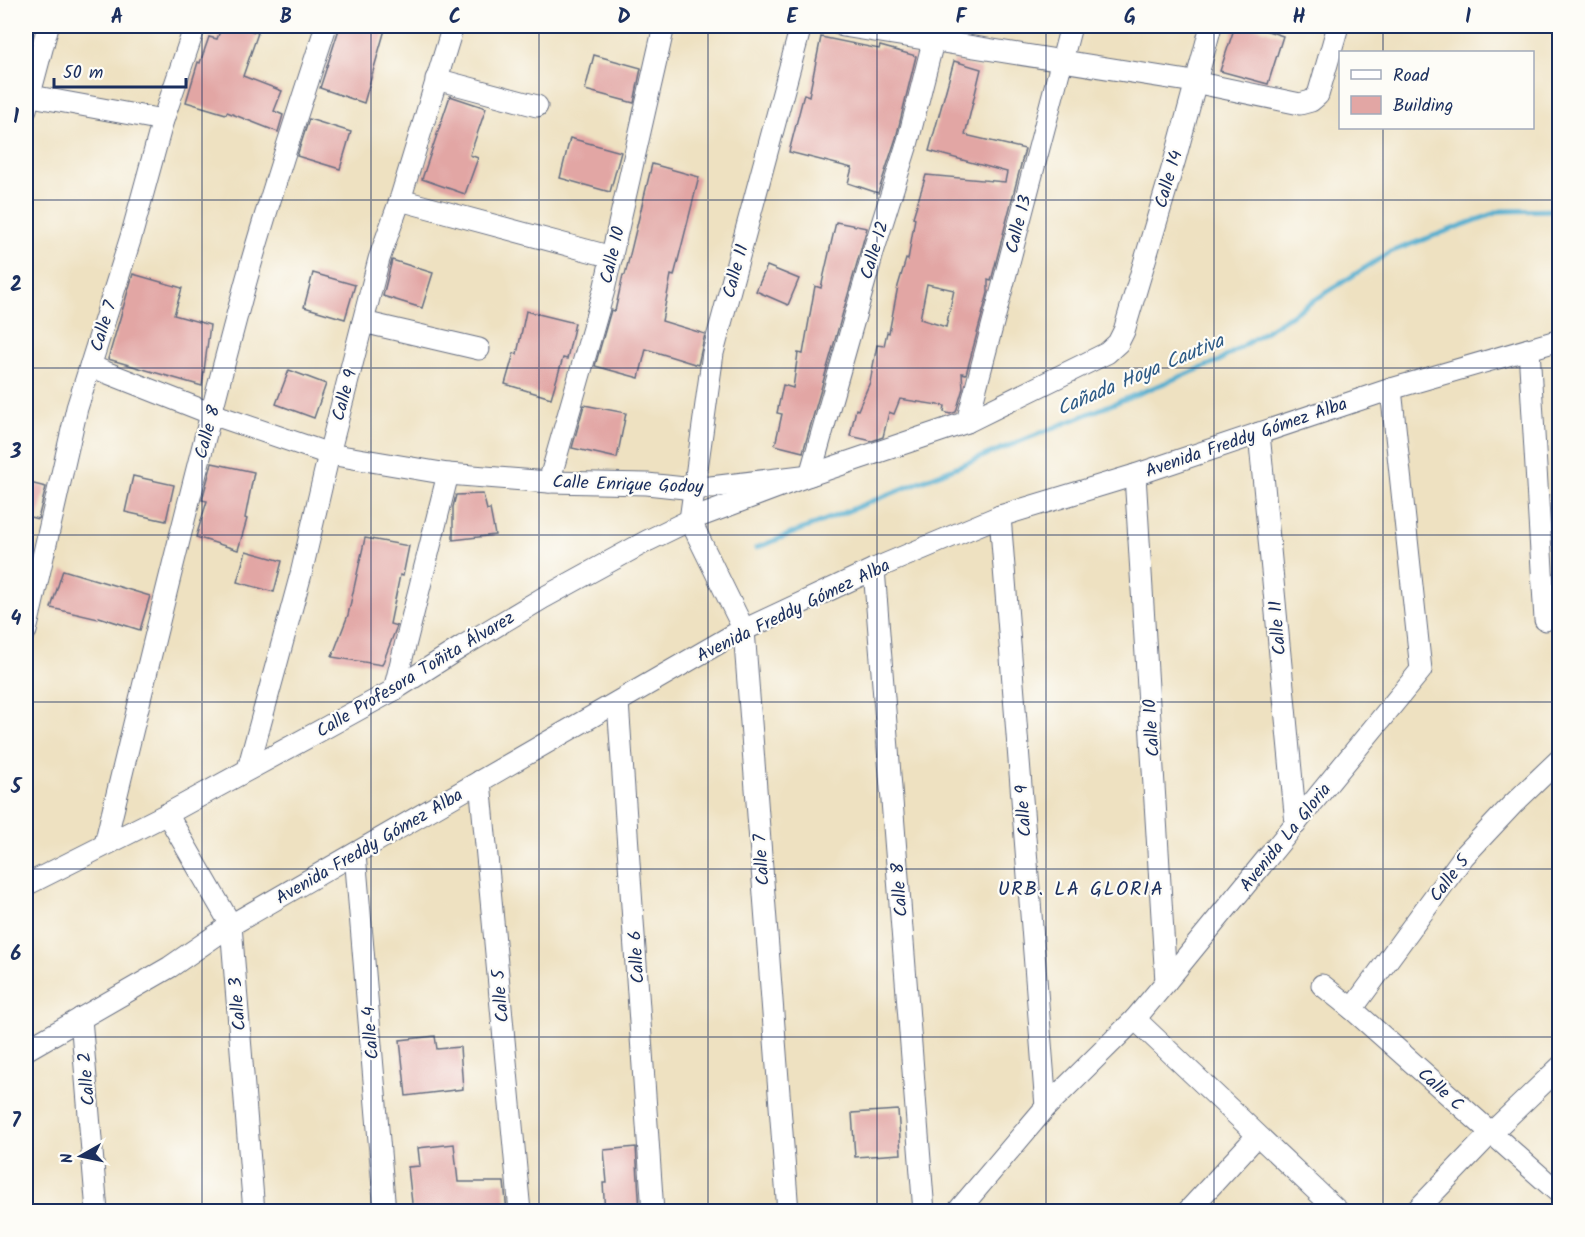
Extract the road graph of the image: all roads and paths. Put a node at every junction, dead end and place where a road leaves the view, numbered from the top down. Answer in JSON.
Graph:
{"nodes":[{"id":1,"x":48,"y":26,"type":"edge"},
{"id":2,"x":195,"y":26,"type":"edge"},
{"id":3,"x":326,"y":26,"type":"edge"},
{"id":4,"x":453,"y":26,"type":"edge"},
{"id":5,"x":664,"y":26,"type":"edge"},
{"id":6,"x":801,"y":26,"type":"edge"},
{"id":7,"x":843,"y":26,"type":"edge"},
{"id":8,"x":1071,"y":26,"type":"edge"},
{"id":9,"x":1211,"y":26,"type":"edge"},
{"id":10,"x":1338,"y":26,"type":"edge"},
{"id":11,"x":935,"y":32,"type":"edge"},
{"id":12,"x":1062,"y":60,"type":"junction"},
{"id":13,"x":436,"y":79,"type":"junction"},
{"id":14,"x":1194,"y":82,"type":"junction"},
{"id":15,"x":27,"y":101,"type":"edge"},
{"id":16,"x":537,"y":106,"type":"dead end"},
{"id":17,"x":163,"y":120,"type":"junction"},
{"id":18,"x":400,"y":200,"type":"junction"},
{"id":19,"x":612,"y":257,"type":"junction"},
{"id":20,"x":363,"y":322,"type":"junction"},
{"id":21,"x":1124,"y":331,"type":"joint"},
{"id":22,"x":1560,"y":340,"type":"edge"},
{"id":23,"x":479,"y":349,"type":"dead end"},
{"id":24,"x":1529,"y":349,"type":"junction"},
{"id":25,"x":90,"y":366,"type":"junction"},
{"id":26,"x":1391,"y":389,"type":"junction"},
{"id":27,"x":212,"y":414,"type":"junction"},
{"id":28,"x":967,"y":422,"type":"junction"},
{"id":29,"x":1259,"y":433,"type":"junction"},
{"id":30,"x":329,"y":454,"type":"junction"},
{"id":31,"x":448,"y":474,"type":"junction"},
{"id":32,"x":810,"y":475,"type":"junction"},
{"id":33,"x":1135,"y":475,"type":"junction"},
{"id":34,"x":549,"y":482,"type":"junction"},
{"id":35,"x":694,"y":489,"type":"junction"},
{"id":36,"x":1000,"y":516,"type":"junction"},
{"id":37,"x":690,"y":520,"type":"junction"},
{"id":38,"x":874,"y":569,"type":"junction"},
{"id":39,"x":1545,"y":620,"type":"dead end"},
{"id":40,"x":744,"y":630,"type":"junction"},
{"id":41,"x":26,"y":631,"type":"edge"},
{"id":42,"x":394,"y":690,"type":"junction"},
{"id":43,"x":618,"y":702,"type":"junction"},
{"id":44,"x":1560,"y":759,"type":"edge"},
{"id":45,"x":248,"y":769,"type":"junction"},
{"id":46,"x":480,"y":781,"type":"junction"},
{"id":47,"x":167,"y":814,"type":"junction"},
{"id":48,"x":1296,"y":824,"type":"junction"},
{"id":49,"x":105,"y":844,"type":"junction"},
{"id":50,"x":355,"y":854,"type":"junction"},
{"id":51,"x":26,"y":885,"type":"edge"},
{"id":52,"x":231,"y":925,"type":"junction"},
{"id":53,"x":1166,"y":982,"type":"junction"},
{"id":54,"x":1322,"y":985,"type":"dead end"},
{"id":55,"x":1353,"y":1009,"type":"junction"},
{"id":56,"x":81,"y":1018,"type":"junction"},
{"id":57,"x":1135,"y":1019,"type":"junction"},
{"id":58,"x":26,"y":1050,"type":"edge"},
{"id":59,"x":1560,"y":1067,"type":"edge"},
{"id":60,"x":1046,"y":1107,"type":"junction"},
{"id":61,"x":1490,"y":1134,"type":"junction"},
{"id":62,"x":1257,"y":1136,"type":"junction"},
{"id":63,"x":1560,"y":1194,"type":"edge"},
{"id":64,"x":97,"y":1212,"type":"edge"},
{"id":65,"x":254,"y":1212,"type":"edge"},
{"id":66,"x":385,"y":1212,"type":"edge"},
{"id":67,"x":520,"y":1212,"type":"edge"},
{"id":68,"x":653,"y":1212,"type":"edge"},
{"id":69,"x":788,"y":1212,"type":"edge"},
{"id":70,"x":924,"y":1212,"type":"edge"},
{"id":71,"x":957,"y":1212,"type":"edge"},
{"id":72,"x":1187,"y":1212,"type":"edge"},
{"id":73,"x":1339,"y":1212,"type":"edge"},
{"id":74,"x":1415,"y":1212,"type":"edge"}],
"edges":[{"from":1,"to":15,"type":"street"},
{"from":2,"to":17,"type":"street","name":"Calle 7"},
{"from":3,"to":27,"type":"street","name":"Calle 8"},
{"from":4,"to":13,"type":"street","name":"Calle 9"},
{"from":5,"to":19,"type":"street","name":"Calle 10"},
{"from":6,"to":35,"type":"street","name":"Calle 11"},
{"from":7,"to":11,"type":"street"},
{"from":8,"to":12,"type":"street","name":"Calle 13"},
{"from":9,"to":14,"type":"street","name":"Calle 14"},
{"from":10,"to":14,"type":"street"},
{"from":11,"to":12,"type":"street"},
{"from":11,"to":32,"type":"street","name":"Calle 12"},
{"from":12,"to":14,"type":"street"},
{"from":12,"to":28,"type":"street","name":"Calle 13"},
{"from":13,"to":16,"type":"street"},
{"from":13,"to":18,"type":"street","name":"Calle 9"},
{"from":14,"to":21,"type":"street","name":"Calle 14"},
{"from":15,"to":17,"type":"street"},
{"from":17,"to":25,"type":"street","name":"Calle 7"},
{"from":18,"to":19,"type":"street"},
{"from":18,"to":20,"type":"street","name":"Calle 9"},
{"from":19,"to":34,"type":"street","name":"Calle 10"},
{"from":20,"to":23,"type":"street"},
{"from":20,"to":30,"type":"street","name":"Calle 9"},
{"from":21,"to":28,"type":"street","name":"Calle Enrique Godoy"},
{"from":22,"to":24,"type":"street","name":"Avenida Freddy Gómez Alba"},
{"from":24,"to":26,"type":"street","name":"Avenida Freddy Gómez Alba"},
{"from":24,"to":39,"type":"street"},
{"from":25,"to":27,"type":"street","name":"Calle Enrique Godoy"},
{"from":25,"to":41,"type":"street","name":"Calle 7"},
{"from":26,"to":29,"type":"street","name":"Avenida Freddy Gómez Alba"},
{"from":26,"to":48,"type":"street","name":"Avenida La Gloria"},
{"from":27,"to":30,"type":"street","name":"Calle Enrique Godoy"},
{"from":27,"to":49,"type":"street","name":"Calle 8"},
{"from":28,"to":32,"type":"street","name":"Calle Enrique Godoy"},
{"from":29,"to":33,"type":"street","name":"Avenida Freddy Gómez Alba"},
{"from":29,"to":48,"type":"street","name":"Calle 11"},
{"from":30,"to":31,"type":"street","name":"Calle Enrique Godoy"},
{"from":30,"to":45,"type":"street","name":"Calle 9"},
{"from":31,"to":34,"type":"street","name":"Calle Enrique Godoy"},
{"from":31,"to":42,"type":"street"},
{"from":32,"to":35,"type":"street","name":"Calle Enrique Godoy"},
{"from":32,"to":37,"type":"street","name":"Calle Profesora Toñita Álvarez"},
{"from":33,"to":36,"type":"street","name":"Avenida Freddy Gómez Alba"},
{"from":33,"to":53,"type":"street","name":"Calle 10"},
{"from":34,"to":35,"type":"street","name":"Calle Enrique Godoy"},
{"from":35,"to":37,"type":"street","name":"Calle 11"},
{"from":36,"to":38,"type":"street","name":"Avenida Freddy Gómez Alba"},
{"from":36,"to":60,"type":"street","name":"Calle 9"},
{"from":37,"to":40,"type":"street","name":"Calle 7"},
{"from":37,"to":42,"type":"street","name":"Calle Profesora Toñita Álvarez"},
{"from":38,"to":40,"type":"street","name":"Avenida Freddy Gómez Alba"},
{"from":38,"to":70,"type":"street","name":"Calle 8"},
{"from":40,"to":43,"type":"street","name":"Avenida Freddy Gómez Alba"},
{"from":40,"to":69,"type":"street","name":"Calle 7"},
{"from":42,"to":45,"type":"street","name":"Calle Profesora Toñita Álvarez"},
{"from":43,"to":46,"type":"street","name":"Avenida Freddy Gómez Alba"},
{"from":43,"to":68,"type":"street","name":"Calle 6"},
{"from":44,"to":55,"type":"street","name":"Calle 5"},
{"from":45,"to":47,"type":"street","name":"Calle Profesora Toñita Álvarez"},
{"from":46,"to":50,"type":"street","name":"Avenida Freddy Gómez Alba"},
{"from":46,"to":67,"type":"street","name":"Calle 5"},
{"from":47,"to":49,"type":"street","name":"Calle Profesora Toñita Álvarez"},
{"from":47,"to":52,"type":"street","name":"Calle 3"},
{"from":48,"to":53,"type":"street","name":"Avenida La Gloria"},
{"from":49,"to":51,"type":"street","name":"Calle Profesora Toñita Álvarez"},
{"from":50,"to":52,"type":"street","name":"Avenida Freddy Gómez Alba"},
{"from":50,"to":66,"type":"street","name":"Calle 4"},
{"from":52,"to":56,"type":"street","name":"Avenida Freddy Gómez Alba"},
{"from":52,"to":65,"type":"street","name":"Calle 3"},
{"from":53,"to":57,"type":"street","name":"Avenida La Gloria"},
{"from":54,"to":55,"type":"street","name":"Calle C"},
{"from":55,"to":61,"type":"street","name":"Calle C"},
{"from":56,"to":58,"type":"street","name":"Avenida Freddy Gómez Alba"},
{"from":56,"to":64,"type":"street","name":"Calle 2"},
{"from":57,"to":60,"type":"street","name":"Avenida La Gloria"},
{"from":57,"to":62,"type":"street"},
{"from":59,"to":61,"type":"street"},
{"from":60,"to":71,"type":"street","name":"Avenida La Gloria"},
{"from":61,"to":63,"type":"street","name":"Calle C"},
{"from":61,"to":74,"type":"street"},
{"from":62,"to":72,"type":"street"},
{"from":62,"to":73,"type":"street"}]}
